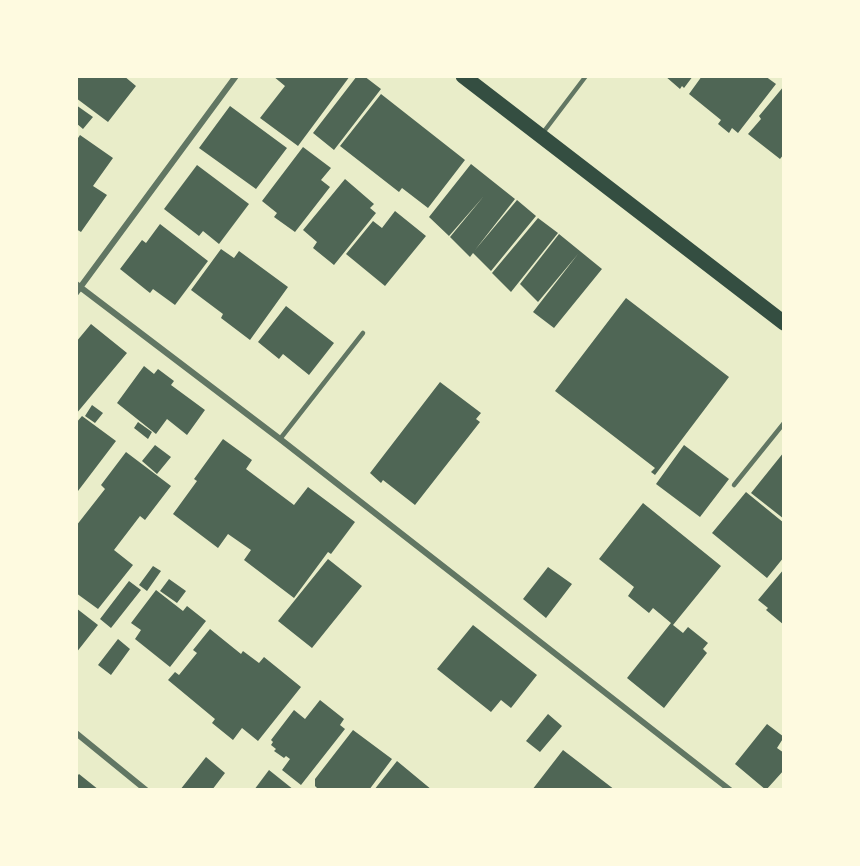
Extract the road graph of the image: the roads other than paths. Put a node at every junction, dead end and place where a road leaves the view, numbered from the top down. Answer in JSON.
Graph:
{"nodes":[{"id":1,"x":236,"y":76,"type":"edge"},
{"id":2,"x":463,"y":76,"type":"edge"},
{"id":3,"x":586,"y":76,"type":"edge"},
{"id":4,"x":540,"y":136,"type":"junction"},
{"id":5,"x":78,"y":288,"type":"edge"},
{"id":6,"x":783,"y":323,"type":"edge"},
{"id":7,"x":363,"y":333,"type":"dead end"},
{"id":8,"x":783,"y":423,"type":"edge"},
{"id":9,"x":280,"y":439,"type":"junction"},
{"id":10,"x":734,"y":485,"type":"dead end"},
{"id":11,"x":76,"y":733,"type":"edge"},
{"id":12,"x":146,"y":789,"type":"edge"},
{"id":13,"x":730,"y":789,"type":"edge"}],
"edges":[{"from":1,"to":5,"type":"street"},
{"from":2,"to":4,"type":"main road"},
{"from":3,"to":4,"type":"lane"},
{"from":4,"to":6,"type":"main road"},
{"from":5,"to":9,"type":"street"},
{"from":7,"to":9,"type":"lane"},
{"from":8,"to":10,"type":"lane"},
{"from":9,"to":13,"type":"street"},
{"from":11,"to":12,"type":"street"}]}
